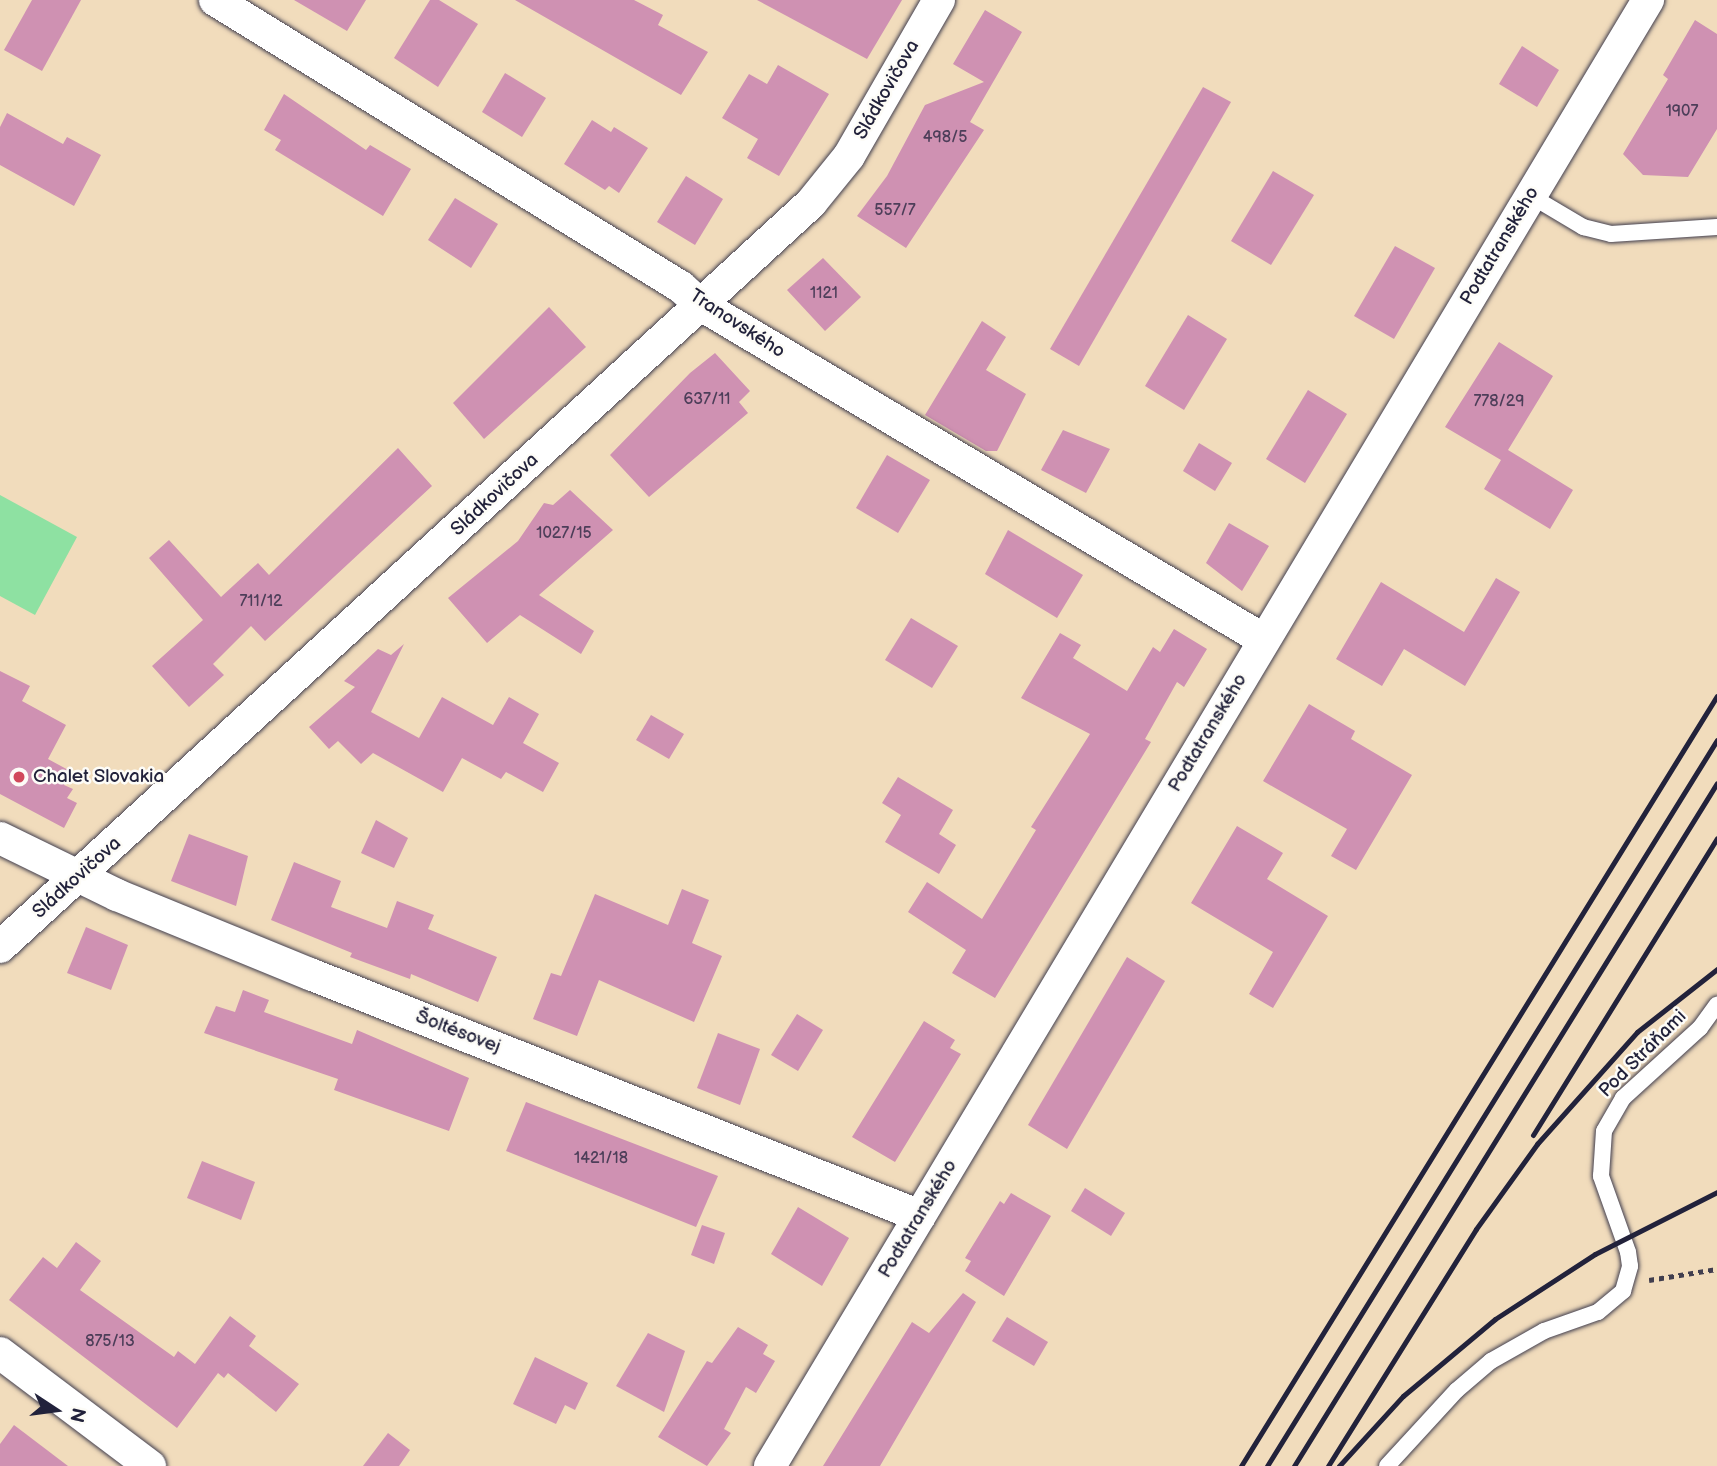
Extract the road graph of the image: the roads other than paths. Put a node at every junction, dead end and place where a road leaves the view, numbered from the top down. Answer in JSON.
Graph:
{"nodes":[{"id":1,"x":215,"y":0,"type":"edge"},
{"id":2,"x":939,"y":0,"type":"edge"},
{"id":3,"x":1648,"y":0,"type":"edge"},
{"id":4,"x":1531,"y":196,"type":"junction"},
{"id":5,"x":1717,"y":227,"type":"edge"},
{"id":6,"x":702,"y":305,"type":"junction"},
{"id":7,"x":1264,"y":640,"type":"junction"},
{"id":8,"x":0,"y":838,"type":"edge"},
{"id":9,"x":78,"y":877,"type":"junction"},
{"id":10,"x":0,"y":947,"type":"edge"},
{"id":11,"x":1717,"y":1005,"type":"edge"},
{"id":12,"x":920,"y":1216,"type":"junction"},
{"id":13,"x":0,"y":1353,"type":"edge"},
{"id":14,"x":150,"y":1466,"type":"edge"},
{"id":15,"x":770,"y":1466,"type":"edge"},
{"id":16,"x":1387,"y":1466,"type":"edge"}],
"edges":[{"from":1,"to":6,"type":"street","name":"Tranovského"},
{"from":2,"to":6,"type":"street","name":"Sládkovičova"},
{"from":3,"to":4,"type":"street","name":"Podtatranského"},
{"from":4,"to":5,"type":"lane"},
{"from":4,"to":7,"type":"street","name":"Podtatranského"},
{"from":6,"to":7,"type":"street","name":"Tranovského"},
{"from":6,"to":9,"type":"street","name":"Sládkovičova"},
{"from":7,"to":12,"type":"street","name":"Podtatranského"},
{"from":8,"to":9,"type":"street","name":"Šoltésovej"},
{"from":9,"to":10,"type":"street","name":"Sládkovičova"},
{"from":9,"to":12,"type":"street","name":"Šoltésovej"},
{"from":11,"to":16,"type":"lane","name":"Pod Stráňami"},
{"from":12,"to":15,"type":"street","name":"Podtatranského"},
{"from":13,"to":14,"type":"street"}]}
